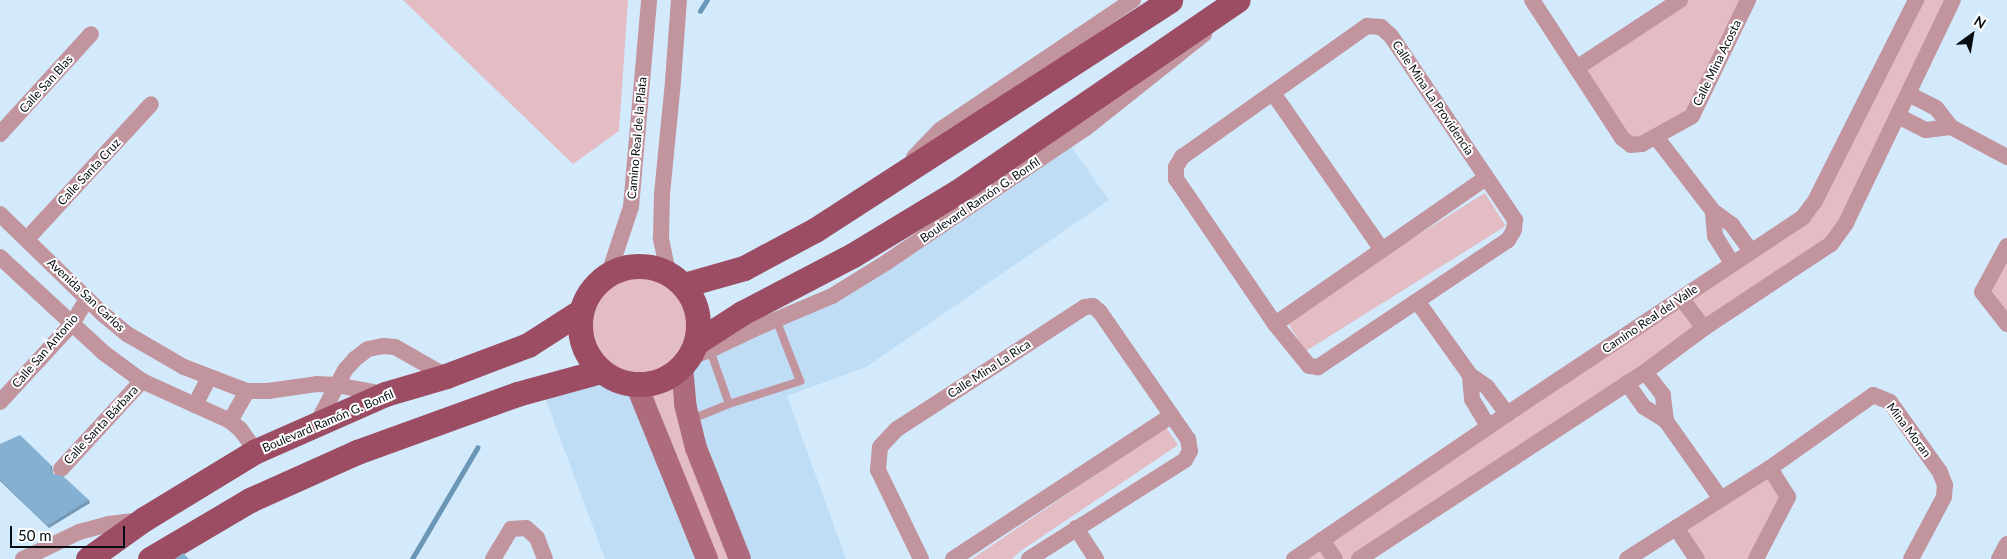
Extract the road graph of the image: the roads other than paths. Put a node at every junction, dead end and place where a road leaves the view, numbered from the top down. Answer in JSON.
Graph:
{"nodes":[{"id":1,"x":649,"y":0,"type":"edge"},
{"id":2,"x":679,"y":0,"type":"edge"},
{"id":3,"x":1133,"y":0,"type":"edge"},
{"id":4,"x":1170,"y":0,"type":"edge"},
{"id":5,"x":1237,"y":0,"type":"edge"},
{"id":6,"x":1243,"y":0,"type":"edge"},
{"id":7,"x":1532,"y":0,"type":"edge"},
{"id":8,"x":1680,"y":0,"type":"edge"},
{"id":9,"x":1748,"y":0,"type":"edge"},
{"id":10,"x":1916,"y":0,"type":"edge"},
{"id":11,"x":1954,"y":0,"type":"edge"},
{"id":12,"x":91,"y":34,"type":"dead end"},
{"id":13,"x":1578,"y":67,"type":"junction"},
{"id":14,"x":1273,"y":93,"type":"junction"},
{"id":15,"x":1908,"y":94,"type":"junction"},
{"id":16,"x":151,"y":104,"type":"dead end"},
{"id":17,"x":1898,"y":116,"type":"junction"},
{"id":18,"x":1951,"y":127,"type":"junction"},
{"id":19,"x":0,"y":134,"type":"edge"},
{"id":20,"x":1656,"y":137,"type":"junction"},
{"id":21,"x":2007,"y":157,"type":"edge"},
{"id":22,"x":1486,"y":178,"type":"junction"},
{"id":23,"x":886,"y":185,"type":"junction"},
{"id":24,"x":1713,"y":211,"type":"junction"},
{"id":25,"x":0,"y":214,"type":"edge"},
{"id":26,"x":27,"y":239,"type":"junction"},
{"id":27,"x":2007,"y":246,"type":"edge"},
{"id":28,"x":1382,"y":250,"type":"junction"},
{"id":29,"x":1751,"y":251,"type":"junction"},
{"id":30,"x":2,"y":262,"type":"edge"},
{"id":31,"x":1732,"y":263,"type":"junction"},
{"id":32,"x":609,"y":273,"type":"junction"},
{"id":33,"x":676,"y":278,"type":"junction"},
{"id":34,"x":87,"y":299,"type":"junction"},
{"id":35,"x":1682,"y":299,"type":"junction"},
{"id":36,"x":1417,"y":301,"type":"junction"},
{"id":37,"x":581,"y":311,"type":"junction"},
{"id":38,"x":776,"y":320,"type":"junction"},
{"id":39,"x":72,"y":324,"type":"junction"},
{"id":40,"x":1275,"y":324,"type":"junction"},
{"id":41,"x":2007,"y":324,"type":"edge"},
{"id":42,"x":1704,"y":328,"type":"junction"},
{"id":43,"x":695,"y":354,"type":"junction"},
{"id":44,"x":602,"y":371,"type":"junction"},
{"id":45,"x":1645,"y":372,"type":"junction"},
{"id":46,"x":1470,"y":375,"type":"junction"},
{"id":47,"x":446,"y":376,"type":"junction"},
{"id":48,"x":208,"y":378,"type":"junction"},
{"id":49,"x":142,"y":381,"type":"junction"},
{"id":50,"x":1627,"y":383,"type":"junction"},
{"id":51,"x":636,"y":384,"type":"junction"},
{"id":52,"x":336,"y":385,"type":"junction"},
{"id":53,"x":247,"y":391,"type":"junction"},
{"id":54,"x":385,"y":394,"type":"junction"},
{"id":55,"x":0,"y":402,"type":"edge"},
{"id":56,"x":729,"y":404,"type":"junction"},
{"id":57,"x":195,"y":405,"type":"junction"},
{"id":58,"x":1506,"y":414,"type":"junction"},
{"id":59,"x":1171,"y":416,"type":"junction"},
{"id":60,"x":689,"y":420,"type":"junction"},
{"id":61,"x":230,"y":421,"type":"junction"},
{"id":62,"x":1666,"y":421,"type":"junction"},
{"id":63,"x":316,"y":425,"type":"junction"},
{"id":64,"x":1488,"y":426,"type":"junction"},
{"id":65,"x":256,"y":451,"type":"junction"},
{"id":66,"x":1770,"y":468,"type":"junction"},
{"id":67,"x":61,"y":469,"type":"dead end"},
{"id":68,"x":1721,"y":499,"type":"junction"},
{"id":69,"x":144,"y":519,"type":"junction"},
{"id":70,"x":1076,"y":528,"type":"junction"},
{"id":71,"x":1676,"y":528,"type":"junction"},
{"id":72,"x":1322,"y":540,"type":"junction"},
{"id":73,"x":2007,"y":544,"type":"edge"},
{"id":74,"x":23,"y":559,"type":"edge"},
{"id":75,"x":88,"y":559,"type":"edge"},
{"id":76,"x":150,"y":559,"type":"edge"},
{"id":77,"x":493,"y":559,"type":"edge"},
{"id":78,"x":545,"y":559,"type":"edge"},
{"id":79,"x":707,"y":559,"type":"edge"},
{"id":80,"x":740,"y":559,"type":"edge"},
{"id":81,"x":921,"y":559,"type":"edge"},
{"id":82,"x":953,"y":559,"type":"edge"},
{"id":83,"x":1029,"y":559,"type":"edge"},
{"id":84,"x":1096,"y":559,"type":"edge"},
{"id":85,"x":1294,"y":559,"type":"edge"},
{"id":86,"x":1335,"y":559,"type":"edge"},
{"id":87,"x":1359,"y":559,"type":"edge"},
{"id":88,"x":1627,"y":559,"type":"edge"},
{"id":89,"x":1697,"y":559,"type":"edge"},
{"id":90,"x":1756,"y":559,"type":"edge"},
{"id":91,"x":1911,"y":559,"type":"edge"},
{"id":92,"x":1999,"y":559,"type":"edge"}],
"edges":[{"from":1,"to":32,"type":"street","name":"Camino Real de la Plata"},
{"from":2,"to":33,"type":"street"},
{"from":3,"to":23,"type":"street"},
{"from":4,"to":23,"type":"main road"},
{"from":5,"to":43,"type":"main road","name":"Boulevard Ramón G. Bonfil"},
{"from":6,"to":38,"type":"street","name":"Boulevard Ramón G. Bonfil"},
{"from":7,"to":13,"type":"street","name":"Calle Mina Acosta"},
{"from":8,"to":13,"type":"street"},
{"from":9,"to":20,"type":"street","name":"Calle Mina Acosta"},
{"from":10,"to":29,"type":"street","name":"Camino Real del Valle"},
{"from":11,"to":15,"type":"street"},
{"from":12,"to":19,"type":"street","name":"Calle San Blas"},
{"from":13,"to":20,"type":"street","name":"Calle Mina Acosta"},
{"from":14,"to":22,"type":"street","name":"Calle Mina La Providencia"},
{"from":14,"to":28,"type":"street"},
{"from":14,"to":40,"type":"street","name":"Calle Mina La Providencia"},
{"from":15,"to":17,"type":"street"},
{"from":15,"to":18,"type":"street"},
{"from":16,"to":26,"type":"street","name":"Calle Santa Cruz"},
{"from":17,"to":18,"type":"street"},
{"from":17,"to":42,"type":"street"},
{"from":18,"to":21,"type":"street"},
{"from":20,"to":24,"type":"street"},
{"from":22,"to":28,"type":"street"},
{"from":22,"to":36,"type":"street","name":"Calle Mina La Providencia"},
{"from":23,"to":33,"type":"main road"},
{"from":24,"to":29,"type":"street"},
{"from":24,"to":31,"type":"street"},
{"from":25,"to":26,"type":"street","name":"Avenida San Carlos"},
{"from":26,"to":34,"type":"street","name":"Avenida San Carlos"},
{"from":27,"to":41,"type":"street"},
{"from":28,"to":40,"type":"street"},
{"from":29,"to":31,"type":"street","name":"Camino Real del Valle"},
{"from":30,"to":39,"type":"street"},
{"from":31,"to":35,"type":"street","name":"Camino Real del Valle"},
{"from":32,"to":33,"type":"main road"},
{"from":32,"to":37,"type":"main road"},
{"from":33,"to":43,"type":"main road"},
{"from":34,"to":39,"type":"street","name":"Calle San Antonio"},
{"from":34,"to":48,"type":"street","name":"Avenida San Carlos"},
{"from":35,"to":42,"type":"street"},
{"from":35,"to":58,"type":"street","name":"Camino Real del Valle"},
{"from":36,"to":40,"type":"street","name":"Calle Mina La Providencia"},
{"from":36,"to":46,"type":"street"},
{"from":37,"to":44,"type":"main road"},
{"from":37,"to":47,"type":"main road","name":"Boulevard Ramón G. Bonfil"},
{"from":38,"to":43,"type":"street","name":"Boulevard Ramón G. Bonfil"},
{"from":38,"to":56,"type":"lane"},
{"from":39,"to":49,"type":"street"},
{"from":39,"to":55,"type":"street","name":"Calle San Antonio"},
{"from":42,"to":45,"type":"street"},
{"from":43,"to":51,"type":"main road"},
{"from":43,"to":56,"type":"lane"},
{"from":43,"to":60,"type":"main road"},
{"from":44,"to":51,"type":"main road"},
{"from":44,"to":76,"type":"main road"},
{"from":45,"to":50,"type":"street"},
{"from":45,"to":62,"type":"street"},
{"from":46,"to":58,"type":"street"},
{"from":46,"to":64,"type":"street"},
{"from":47,"to":52,"type":"street"},
{"from":47,"to":54,"type":"main road","name":"Boulevard Ramón G. Bonfil"},
{"from":48,"to":53,"type":"street","name":"Avenida San Carlos"},
{"from":48,"to":57,"type":"street"},
{"from":49,"to":57,"type":"street"},
{"from":49,"to":67,"type":"street","name":"Calle Santa Bárbara"},
{"from":50,"to":62,"type":"street"},
{"from":50,"to":87,"type":"street"},
{"from":51,"to":79,"type":"main road"},
{"from":52,"to":53,"type":"street","name":"Avenida San Carlos"},
{"from":52,"to":54,"type":"street","name":"Avenida San Carlos"},
{"from":52,"to":63,"type":"street"},
{"from":53,"to":61,"type":"street"},
{"from":54,"to":63,"type":"main road","name":"Boulevard Ramón G. Bonfil"},
{"from":56,"to":60,"type":"lane"},
{"from":57,"to":61,"type":"street"},
{"from":58,"to":64,"type":"street","name":"Camino Real del Valle"},
{"from":59,"to":70,"type":"street","name":"Calle Mina La Rica"},
{"from":59,"to":81,"type":"street","name":"Calle Mina La Rica"},
{"from":59,"to":82,"type":"street"},
{"from":60,"to":80,"type":"main road"},
{"from":61,"to":65,"type":"street"},
{"from":62,"to":68,"type":"street"},
{"from":63,"to":65,"type":"main road","name":"Boulevard Ramón G. Bonfil"},
{"from":64,"to":72,"type":"street","name":"Camino Real del Valle"},
{"from":65,"to":69,"type":"main road","name":"Boulevard Ramón G. Bonfil"},
{"from":66,"to":68,"type":"street","name":"Mina Moran"},
{"from":66,"to":90,"type":"street"},
{"from":66,"to":91,"type":"street","name":"Mina Moran"},
{"from":68,"to":71,"type":"street","name":"Mina Moran"},
{"from":69,"to":74,"type":"street"},
{"from":69,"to":75,"type":"main road","name":"Boulevard Ramón G. Bonfil"},
{"from":70,"to":83,"type":"street","name":"Calle Mina La Rica"},
{"from":70,"to":84,"type":"street"},
{"from":71,"to":88,"type":"street","name":"Mina Moran"},
{"from":71,"to":89,"type":"street"},
{"from":72,"to":85,"type":"street","name":"Camino Real del Valle"},
{"from":72,"to":86,"type":"street"},
{"from":73,"to":92,"type":"street"},
{"from":77,"to":78,"type":"street"}]}
